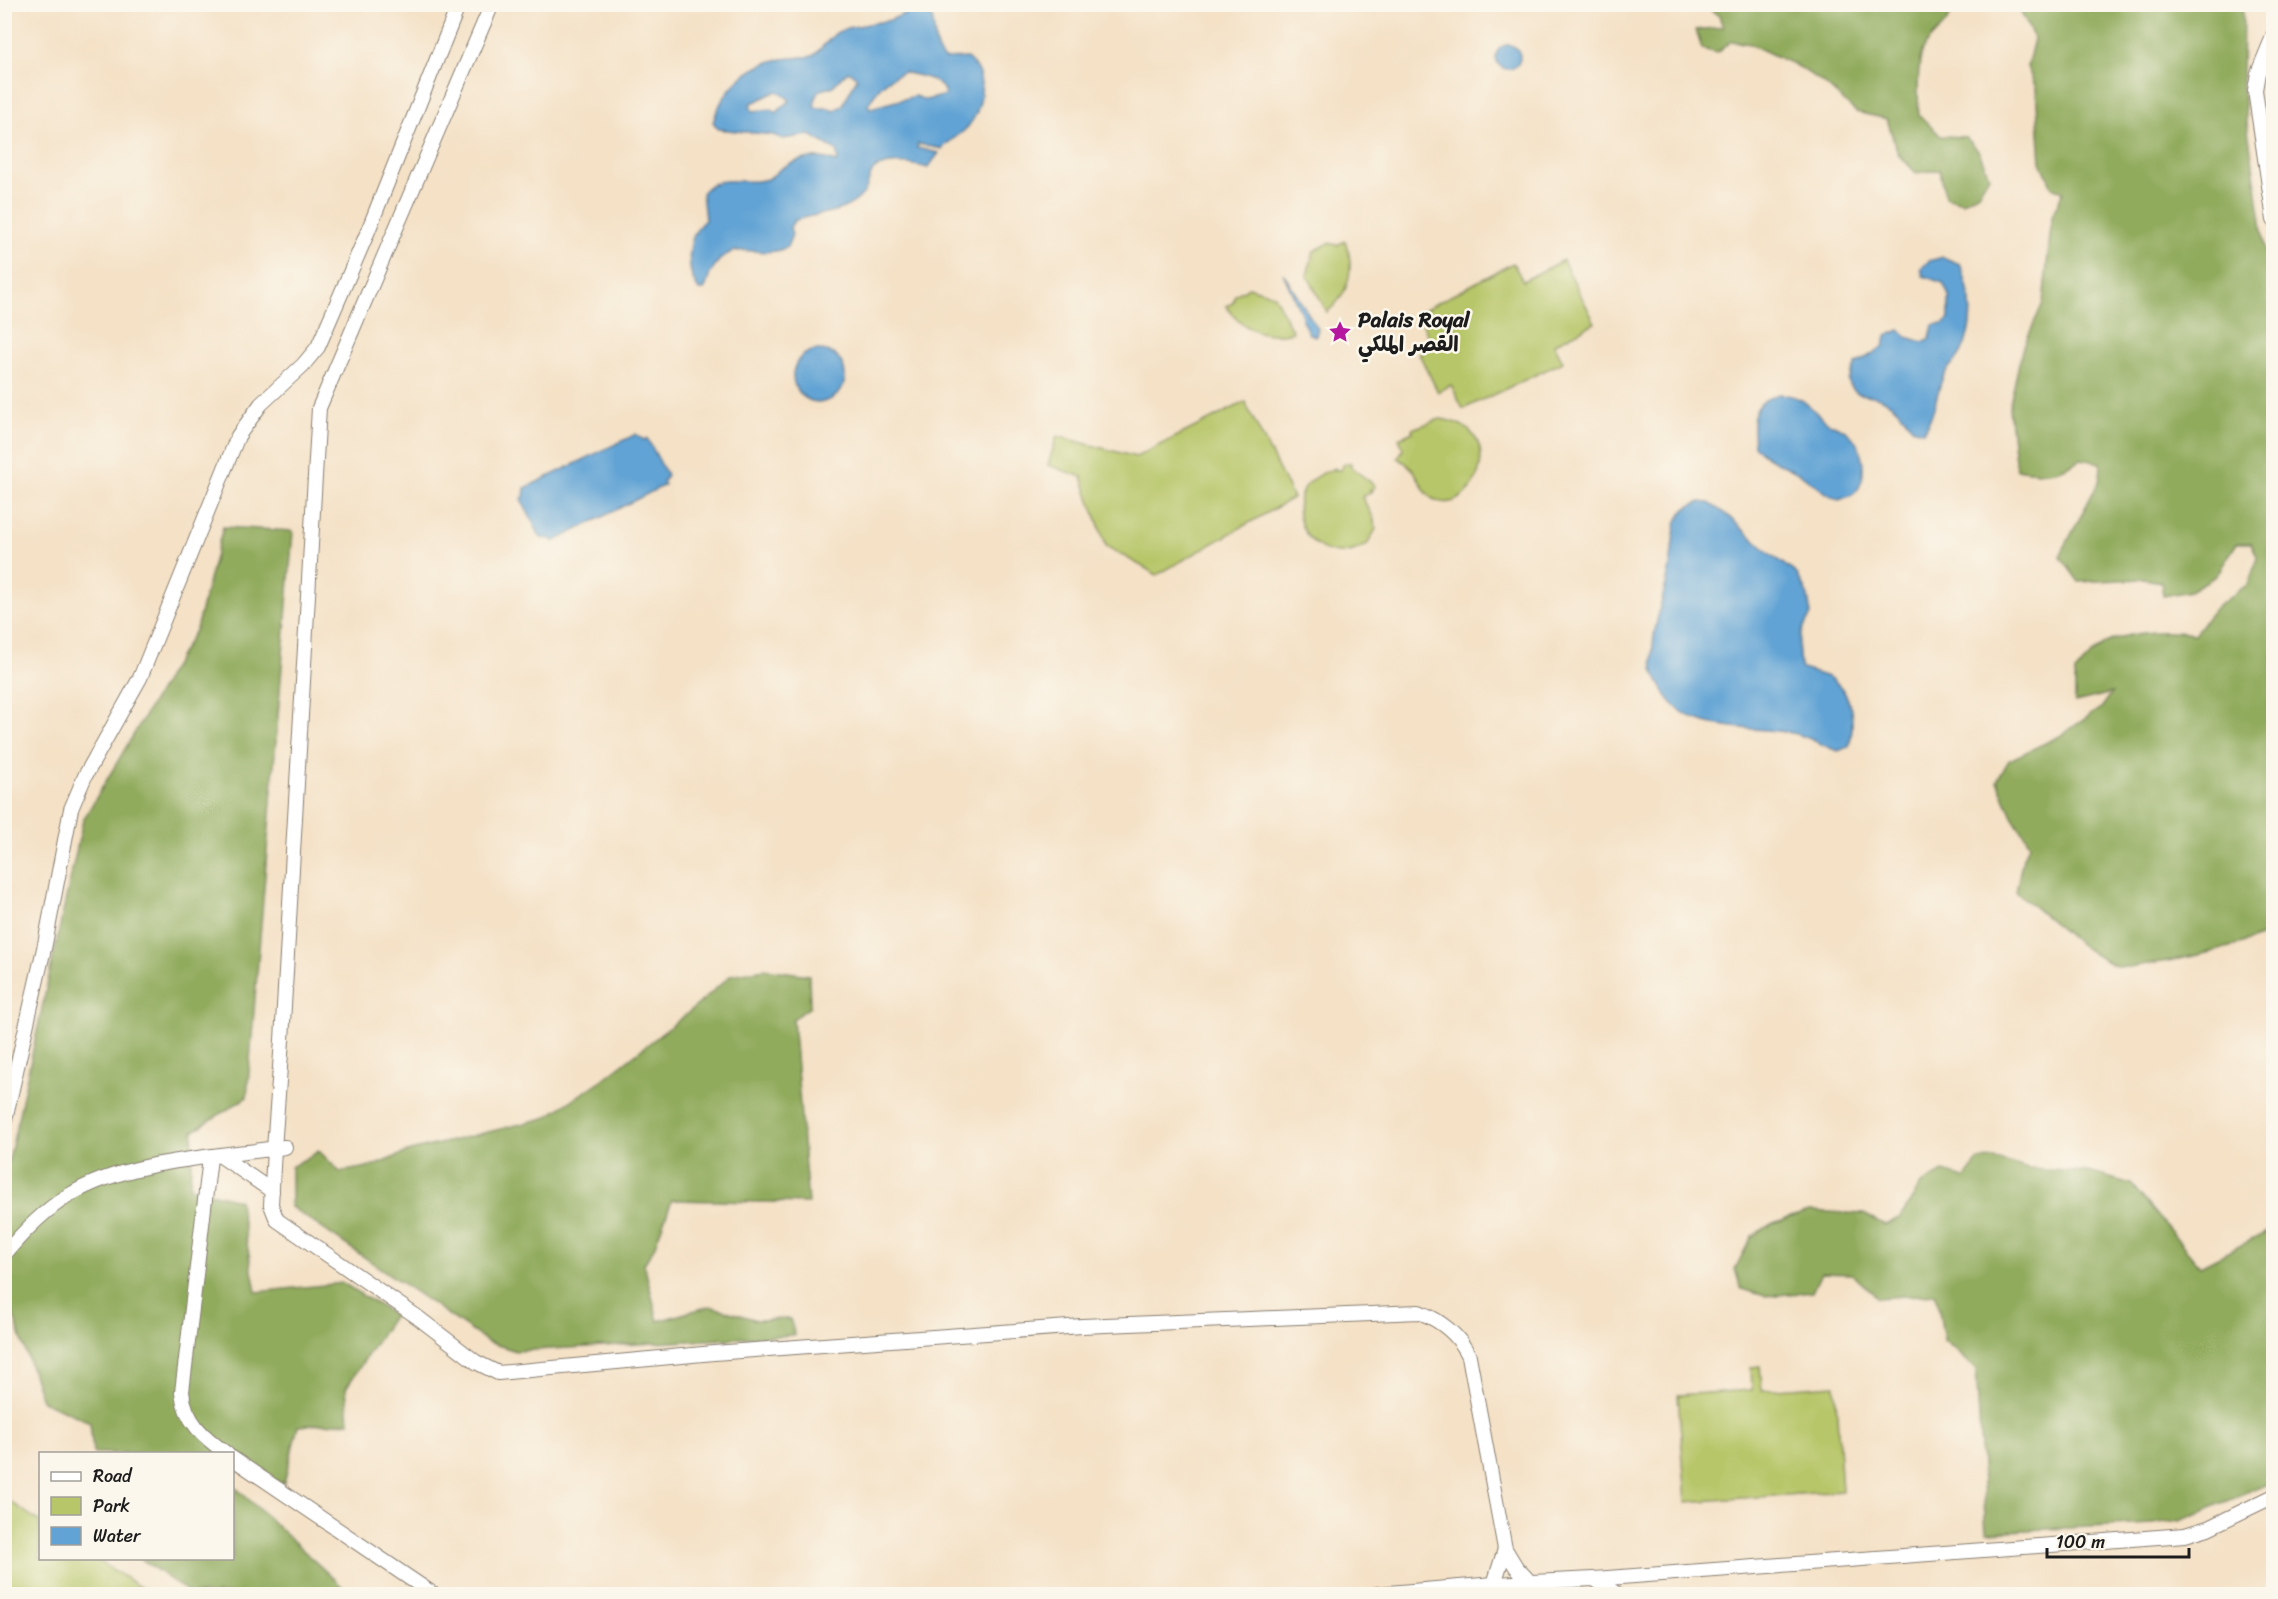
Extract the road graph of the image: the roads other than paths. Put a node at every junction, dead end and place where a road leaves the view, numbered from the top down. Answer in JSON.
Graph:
{"nodes":[{"id":1,"x":459,"y":4,"type":"edge"},
{"id":2,"x":492,"y":4,"type":"edge"},
{"id":3,"x":2274,"y":34,"type":"edge"},
{"id":4,"x":2274,"y":220,"type":"edge"},
{"id":5,"x":4,"y":1124,"type":"edge"},
{"id":6,"x":279,"y":1148,"type":"junction"},
{"id":7,"x":216,"y":1158,"type":"junction"},
{"id":8,"x":272,"y":1191,"type":"junction"},
{"id":9,"x":4,"y":1255,"type":"edge"},
{"id":10,"x":225,"y":1452,"type":"edge"},
{"id":11,"x":234,"y":1459,"type":"edge"},
{"id":12,"x":2274,"y":1496,"type":"edge"},
{"id":13,"x":1505,"y":1549,"type":"junction"},
{"id":14,"x":1594,"y":1580,"type":"junction"},
{"id":15,"x":1530,"y":1582,"type":"junction"},
{"id":16,"x":1494,"y":1584,"type":"junction"},
{"id":17,"x":434,"y":1594,"type":"edge"},
{"id":18,"x":1377,"y":1594,"type":"edge"},
{"id":19,"x":1617,"y":1594,"type":"edge"}],
"edges":[{"from":1,"to":5,"type":"street"},
{"from":2,"to":6,"type":"street"},
{"from":3,"to":4,"type":"street"},
{"from":6,"to":7,"type":"street"},
{"from":6,"to":8,"type":"street"},
{"from":7,"to":8,"type":"street"},
{"from":7,"to":9,"type":"street"},
{"from":7,"to":10,"type":"street"},
{"from":8,"to":13,"type":"street"},
{"from":11,"to":17,"type":"street"},
{"from":12,"to":14,"type":"street"},
{"from":13,"to":15,"type":"street"},
{"from":13,"to":16,"type":"street"},
{"from":14,"to":15,"type":"street"},
{"from":14,"to":19,"type":"street"},
{"from":15,"to":16,"type":"street"},
{"from":16,"to":18,"type":"street"}]}
